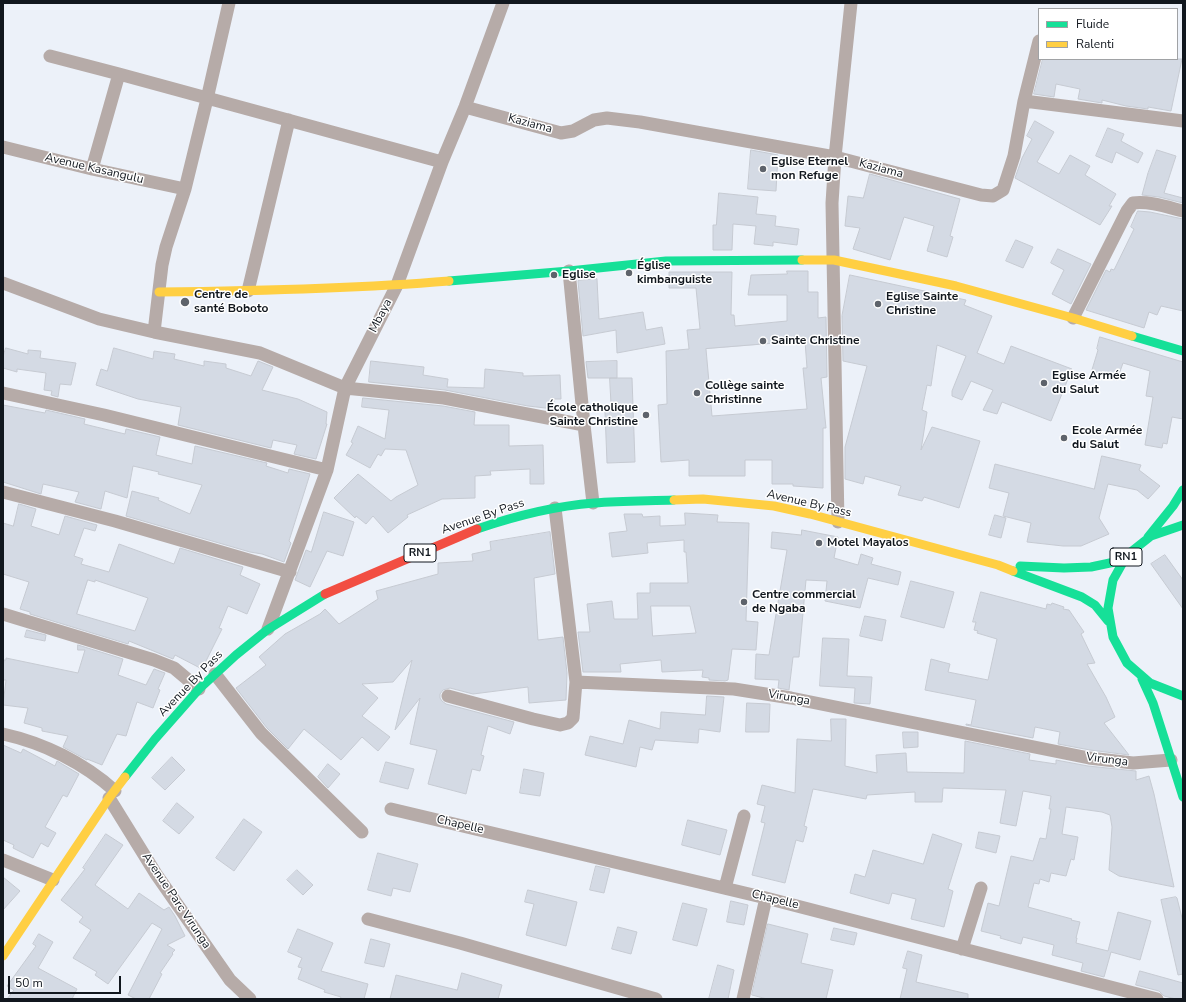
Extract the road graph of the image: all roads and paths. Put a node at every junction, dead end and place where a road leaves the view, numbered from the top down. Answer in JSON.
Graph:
{"nodes":[{"id":1,"x":229,"y":3,"type":"edge"},
{"id":2,"x":503,"y":3,"type":"edge"},
{"id":3,"x":851,"y":3,"type":"edge"},
{"id":4,"x":1038,"y":45,"type":"edge"},
{"id":5,"x":50,"y":56,"type":"dead end"},
{"id":6,"x":119,"y":74,"type":"junction"},
{"id":7,"x":207,"y":99,"type":"junction"},
{"id":8,"x":1024,"y":101,"type":"junction"},
{"id":9,"x":465,"y":107,"type":"junction"},
{"id":10,"x":289,"y":120,"type":"junction"},
{"id":11,"x":1183,"y":121,"type":"edge"},
{"id":12,"x":3,"y":148,"type":"edge"},
{"id":13,"x":835,"y":157,"type":"junction"},
{"id":14,"x":442,"y":162,"type":"junction"},
{"id":15,"x":92,"y":169,"type":"junction"},
{"id":16,"x":185,"y":189,"type":"junction"},
{"id":17,"x":1183,"y":211,"type":"edge"},
{"id":18,"x":834,"y":260,"type":"junction"},
{"id":19,"x":569,"y":272,"type":"junction"},
{"id":20,"x":3,"y":283,"type":"edge"},
{"id":21,"x":397,"y":285,"type":"junction"},
{"id":22,"x":248,"y":291,"type":"junction"},
{"id":23,"x":159,"y":292,"type":"junction"},
{"id":24,"x":1072,"y":318,"type":"junction"},
{"id":25,"x":154,"y":332,"type":"junction"},
{"id":26,"x":1183,"y":351,"type":"edge"},
{"id":27,"x":345,"y":388,"type":"junction"},
{"id":28,"x":3,"y":393,"type":"edge"},
{"id":29,"x":584,"y":425,"type":"junction"},
{"id":30,"x":328,"y":470,"type":"junction"},
{"id":31,"x":1183,"y":490,"type":"edge"},
{"id":32,"x":3,"y":492,"type":"edge"},
{"id":33,"x":593,"y":503,"type":"junction"},
{"id":34,"x":555,"y":508,"type":"junction"},
{"id":35,"x":838,"y":522,"type":"junction"},
{"id":36,"x":1183,"y":525,"type":"edge"},
{"id":37,"x":1148,"y":537,"type":"junction"},
{"id":38,"x":1124,"y":560,"type":"junction"},
{"id":39,"x":998,"y":565,"type":"junction"},
{"id":40,"x":290,"y":572,"type":"junction"},
{"id":41,"x":3,"y":614,"type":"edge"},
{"id":42,"x":1108,"y":621,"type":"junction"},
{"id":43,"x":268,"y":630,"type":"junction"},
{"id":44,"x":215,"y":674,"type":"junction"},
{"id":45,"x":1142,"y":679,"type":"junction"},
{"id":46,"x":576,"y":682,"type":"junction"},
{"id":47,"x":199,"y":689,"type":"junction"},
{"id":48,"x":448,"y":696,"type":"dead end"},
{"id":49,"x":1183,"y":696,"type":"edge"},
{"id":50,"x":3,"y":734,"type":"edge"},
{"id":51,"x":1172,"y":760,"type":"junction"},
{"id":52,"x":112,"y":794,"type":"junction"},
{"id":53,"x":1183,"y":797,"type":"edge"},
{"id":54,"x":391,"y":809,"type":"dead end"},
{"id":55,"x":744,"y":816,"type":"dead end"},
{"id":56,"x":362,"y":832,"type":"dead end"},
{"id":57,"x":3,"y":860,"type":"edge"},
{"id":58,"x":53,"y":880,"type":"junction"},
{"id":59,"x":725,"y":888,"type":"junction"},
{"id":60,"x":981,"y":888,"type":"dead end"},
{"id":61,"x":766,"y":898,"type":"junction"},
{"id":62,"x":368,"y":919,"type":"dead end"},
{"id":63,"x":962,"y":949,"type":"junction"},
{"id":64,"x":3,"y":956,"type":"edge"},
{"id":65,"x":250,"y":999,"type":"edge"},
{"id":66,"x":656,"y":999,"type":"edge"},
{"id":67,"x":743,"y":999,"type":"edge"},
{"id":68,"x":1157,"y":999,"type":"edge"}],
"edges":[{"from":1,"to":7,"type":"street"},
{"from":2,"to":9,"type":"street","name":"Mbaya"},
{"from":3,"to":13,"type":"street"},
{"from":4,"to":8,"type":"street","name":"Kaziama"},
{"from":5,"to":6,"type":"street"},
{"from":6,"to":7,"type":"street"},
{"from":6,"to":15,"type":"street"},
{"from":7,"to":10,"type":"street"},
{"from":7,"to":16,"type":"street"},
{"from":8,"to":11,"type":"street"},
{"from":8,"to":13,"type":"street","name":"Kaziama"},
{"from":9,"to":13,"type":"street","name":"Kaziama"},
{"from":9,"to":14,"type":"street","name":"Mbaya"},
{"from":10,"to":14,"type":"street"},
{"from":10,"to":22,"type":"street"},
{"from":12,"to":15,"type":"street","name":"Avenue Kasangulu"},
{"from":13,"to":18,"type":"street"},
{"from":14,"to":21,"type":"street","name":"Mbaya"},
{"from":15,"to":16,"type":"street","name":"Avenue Kasangulu"},
{"from":16,"to":23,"type":"street"},
{"from":17,"to":24,"type":"street"},
{"from":18,"to":19,"type":"main road"},
{"from":18,"to":24,"type":"main road"},
{"from":18,"to":35,"type":"street"},
{"from":19,"to":21,"type":"main road"},
{"from":19,"to":29,"type":"street"},
{"from":20,"to":25,"type":"street"},
{"from":21,"to":22,"type":"main road"},
{"from":21,"to":27,"type":"street","name":"Mbaya"},
{"from":22,"to":23,"type":"main road"},
{"from":23,"to":25,"type":"street"},
{"from":24,"to":26,"type":"main road"},
{"from":25,"to":27,"type":"street"},
{"from":27,"to":29,"type":"street"},
{"from":27,"to":30,"type":"street","name":"Mbaya"},
{"from":28,"to":30,"type":"street"},
{"from":29,"to":33,"type":"street"},
{"from":30,"to":40,"type":"street","name":"Mbaya"},
{"from":31,"to":37,"type":"main road"},
{"from":32,"to":40,"type":"street"},
{"from":33,"to":34,"type":"main road","name":"Avenue By Pass","number":"RN1"},
{"from":33,"to":35,"type":"main road","name":"Avenue By Pass","number":"RN1"},
{"from":34,"to":43,"type":"main road","name":"Avenue By Pass","number":"RN1"},
{"from":34,"to":46,"type":"street"},
{"from":35,"to":39,"type":"main road","name":"Avenue By Pass","number":"RN1"},
{"from":36,"to":37,"type":"main road","number":"RN1"},
{"from":37,"to":38,"type":"main road","number":"RN1"},
{"from":38,"to":39,"type":"main road","number":"RN1"},
{"from":38,"to":42,"type":"main road","number":"RN1"},
{"from":39,"to":42,"type":"main road","number":"RN1"},
{"from":40,"to":43,"type":"street","name":"Mbaya"},
{"from":41,"to":47,"type":"street"},
{"from":42,"to":45,"type":"main road","number":"RN1"},
{"from":43,"to":44,"type":"main road","name":"Avenue By Pass","number":"RN1"},
{"from":44,"to":47,"type":"main road","name":"Avenue By Pass","number":"RN1"},
{"from":44,"to":56,"type":"street"},
{"from":45,"to":49,"type":"main road","number":"RN1"},
{"from":45,"to":51,"type":"main road"},
{"from":46,"to":48,"type":"street"},
{"from":46,"to":51,"type":"street","name":"Virunga"},
{"from":47,"to":52,"type":"main road","name":"Avenue By Pass","number":"RN1"},
{"from":50,"to":52,"type":"street","name":"Avenue Parc Virunga"},
{"from":51,"to":53,"type":"main road"},
{"from":52,"to":58,"type":"main road","name":"Avenue By Pass","number":"RN1"},
{"from":52,"to":65,"type":"street","name":"Avenue Parc Virunga"},
{"from":54,"to":59,"type":"street","name":"Chapelle"},
{"from":55,"to":59,"type":"street"},
{"from":57,"to":58,"type":"street"},
{"from":58,"to":64,"type":"main road","name":"Avenue By Pass","number":"RN1"},
{"from":59,"to":61,"type":"street","name":"Chapelle"},
{"from":60,"to":63,"type":"street"},
{"from":61,"to":63,"type":"street","name":"Chapelle"},
{"from":61,"to":67,"type":"street"},
{"from":62,"to":66,"type":"street"},
{"from":63,"to":68,"type":"street","name":"Chapelle"}]}
